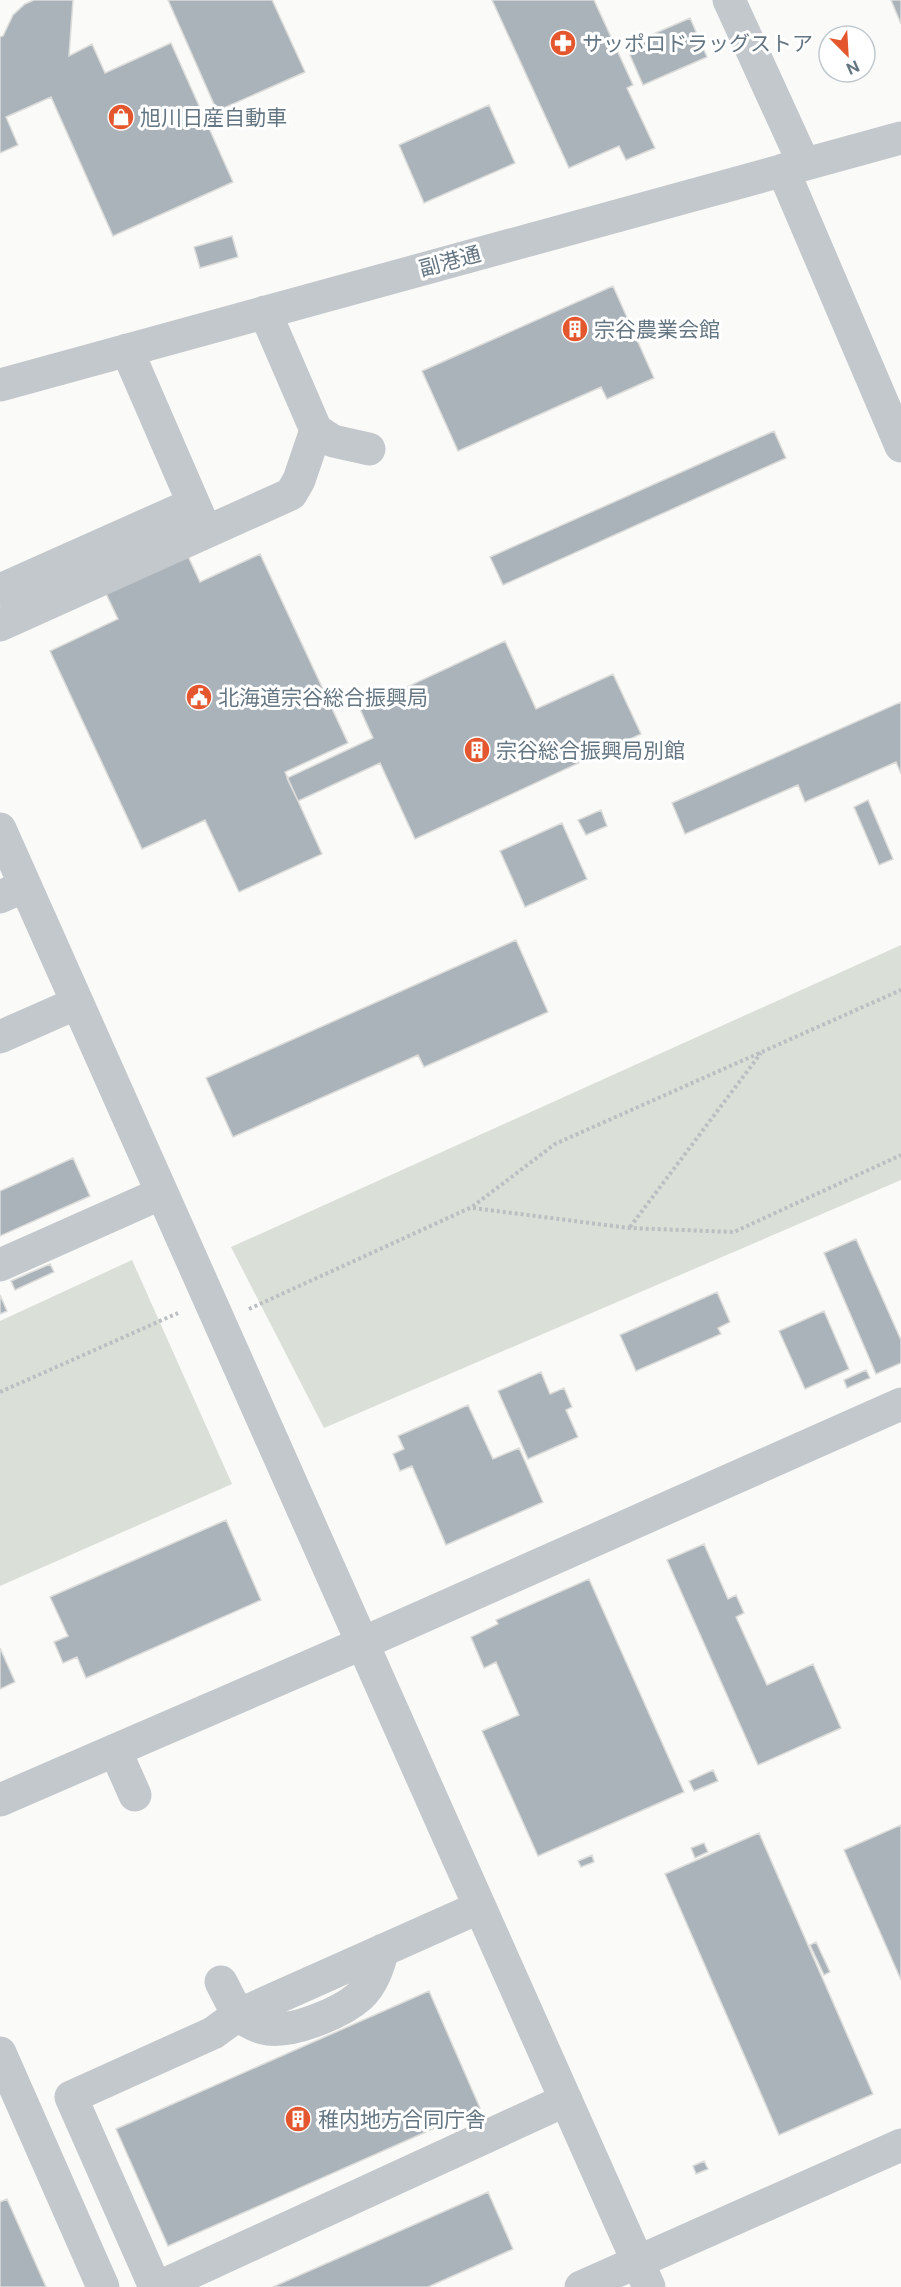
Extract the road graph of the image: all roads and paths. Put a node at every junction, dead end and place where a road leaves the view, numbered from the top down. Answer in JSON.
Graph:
{"nodes":[{"id":1,"x":729,"y":0,"type":"edge"},
{"id":2,"x":901,"y":138,"type":"edge"},
{"id":3,"x":793,"y":167,"type":"junction"},
{"id":4,"x":265,"y":312,"type":"junction"},
{"id":5,"x":127,"y":350,"type":"junction"},
{"id":6,"x":0,"y":385,"type":"edge"},
{"id":7,"x":316,"y":430,"type":"junction"},
{"id":8,"x":901,"y":446,"type":"edge"},
{"id":9,"x":369,"y":449,"type":"dead end"},
{"id":10,"x":193,"y":504,"type":"junction"},
{"id":11,"x":206,"y":533,"type":"junction"},
{"id":12,"x":0,"y":590,"type":"edge"},
{"id":13,"x":0,"y":625,"type":"edge"},
{"id":14,"x":0,"y":829,"type":"edge"},
{"id":15,"x":13,"y":892,"type":"edge"},
{"id":16,"x":901,"y":990,"type":"edge"},
{"id":17,"x":77,"y":1003,"type":"junction"},
{"id":18,"x":0,"y":1037,"type":"edge"},
{"id":19,"x":761,"y":1053,"type":"junction"},
{"id":20,"x":901,"y":1155,"type":"edge"},
{"id":21,"x":162,"y":1193,"type":"junction"},
{"id":22,"x":471,"y":1207,"type":"junction"},
{"id":23,"x":629,"y":1228,"type":"junction"},
{"id":24,"x":0,"y":1265,"type":"edge"},
{"id":25,"x":214,"y":1311,"type":"junction"},
{"id":26,"x":0,"y":1392,"type":"edge"},
{"id":27,"x":901,"y":1404,"type":"edge"},
{"id":28,"x":363,"y":1643,"type":"junction"},
{"id":29,"x":115,"y":1750,"type":"junction"},
{"id":30,"x":135,"y":1795,"type":"dead end"},
{"id":31,"x":0,"y":1800,"type":"edge"},
{"id":32,"x":480,"y":1907,"type":"junction"},
{"id":33,"x":221,"y":1982,"type":"dead end"},
{"id":34,"x":238,"y":2015,"type":"junction"},
{"id":35,"x":0,"y":2053,"type":"edge"},
{"id":36,"x":566,"y":2100,"type":"junction"},
{"id":37,"x":901,"y":2145,"type":"edge"},
{"id":38,"x":643,"y":2275,"type":"edge"},
{"id":39,"x":103,"y":2287,"type":"edge"},
{"id":40,"x":157,"y":2287,"type":"edge"},
{"id":41,"x":581,"y":2287,"type":"edge"}],
"edges":[{"from":1,"to":3,"type":"street"},
{"from":2,"to":3,"type":"street","name":"副港通"},
{"from":3,"to":4,"type":"street","name":"副港通"},
{"from":3,"to":8,"type":"street"},
{"from":4,"to":5,"type":"street","name":"副港通"},
{"from":4,"to":7,"type":"street"},
{"from":5,"to":6,"type":"street","name":"副港通"},
{"from":5,"to":10,"type":"street"},
{"from":7,"to":9,"type":"street"},
{"from":7,"to":11,"type":"street"},
{"from":10,"to":11,"type":"street"},
{"from":10,"to":12,"type":"street"},
{"from":11,"to":13,"type":"street"},
{"from":14,"to":15,"type":"street"},
{"from":15,"to":17,"type":"street"},
{"from":16,"to":19,"type":"path"},
{"from":17,"to":18,"type":"street"},
{"from":17,"to":21,"type":"street"},
{"from":19,"to":22,"type":"path"},
{"from":19,"to":23,"type":"path"},
{"from":20,"to":23,"type":"path"},
{"from":21,"to":24,"type":"street"},
{"from":21,"to":25,"type":"street"},
{"from":22,"to":23,"type":"path"},
{"from":22,"to":25,"type":"path"},
{"from":25,"to":26,"type":"path"},
{"from":25,"to":28,"type":"street"},
{"from":27,"to":28,"type":"street"},
{"from":28,"to":29,"type":"street"},
{"from":28,"to":32,"type":"street"},
{"from":29,"to":30,"type":"street"},
{"from":29,"to":31,"type":"street"},
{"from":32,"to":34,"type":"street"},
{"from":32,"to":36,"type":"street"},
{"from":33,"to":34,"type":"street"},
{"from":34,"to":40,"type":"street"},
{"from":35,"to":39,"type":"street"},
{"from":36,"to":38,"type":"street"},
{"from":36,"to":40,"type":"street"},
{"from":37,"to":38,"type":"street"},
{"from":38,"to":41,"type":"street"}]}
